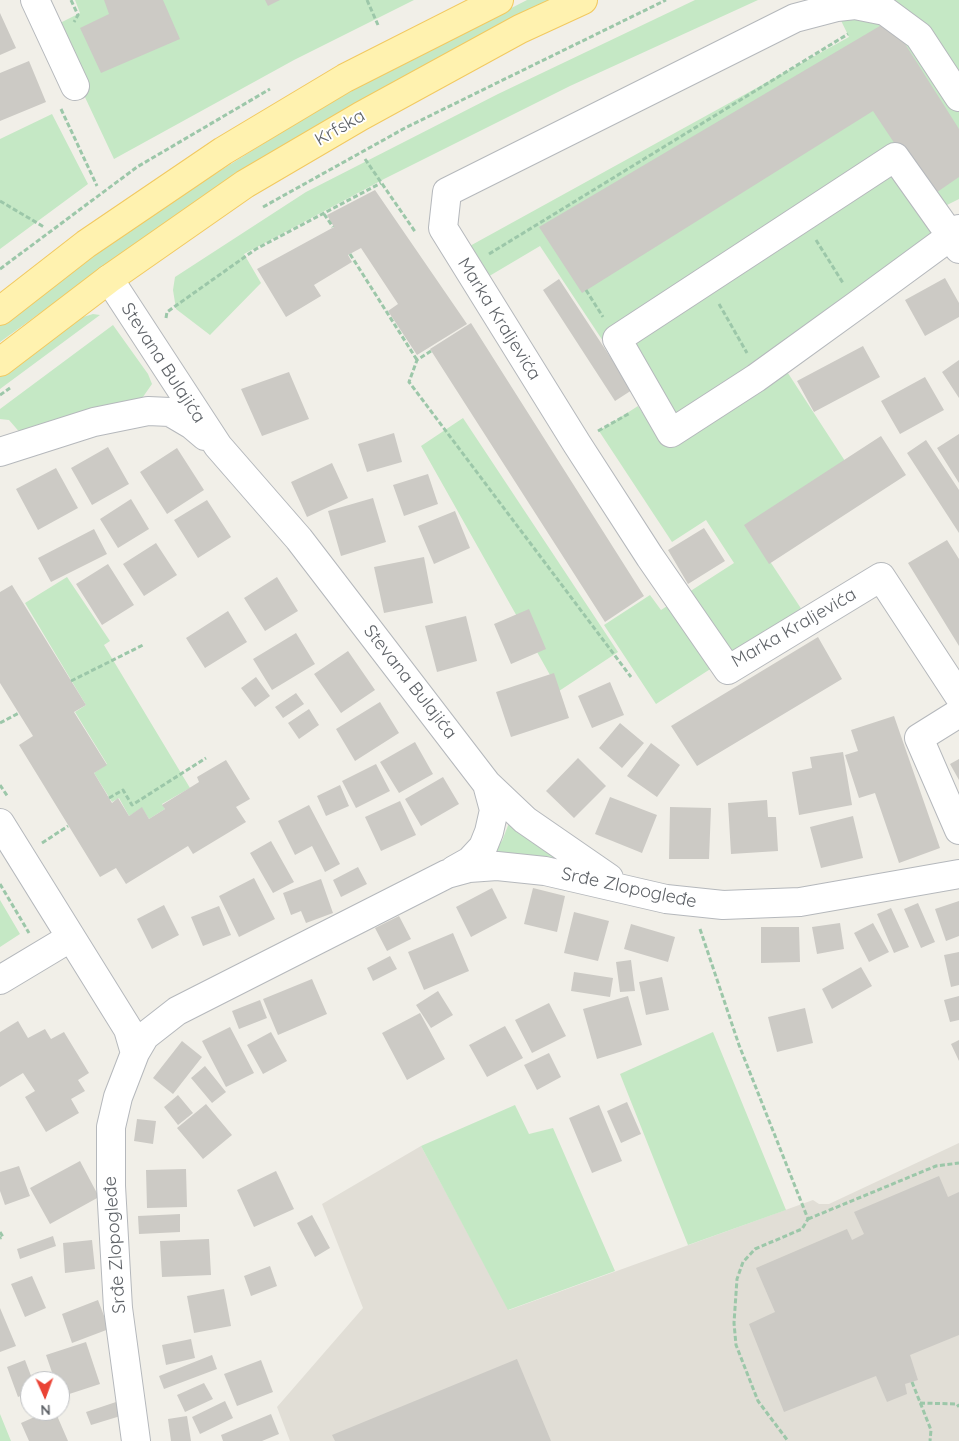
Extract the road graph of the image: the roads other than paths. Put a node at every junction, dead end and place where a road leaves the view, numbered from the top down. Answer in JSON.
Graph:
{"nodes":[{"id":1,"x":35,"y":0,"type":"edge"},
{"id":2,"x":499,"y":0,"type":"edge"},
{"id":3,"x":583,"y":0,"type":"edge"},
{"id":4,"x":75,"y":86,"type":"dead end"},
{"id":5,"x":959,"y":97,"type":"edge"},
{"id":6,"x":956,"y":238,"type":"edge"},
{"id":7,"x":109,"y":280,"type":"junction"},
{"id":8,"x":0,"y":311,"type":"edge"},
{"id":9,"x":7,"y":373,"type":"edge"},
{"id":10,"x":218,"y":446,"type":"junction"},
{"id":11,"x":0,"y":452,"type":"edge"},
{"id":12,"x":959,"y":696,"type":"edge"},
{"id":13,"x":959,"y":713,"type":"edge"},
{"id":14,"x":487,"y":784,"type":"junction"},
{"id":15,"x":0,"y":823,"type":"edge"},
{"id":16,"x":959,"y":830,"type":"edge"},
{"id":17,"x":447,"y":874,"type":"junction"},
{"id":18,"x":959,"y":874,"type":"edge"},
{"id":19,"x":628,"y":889,"type":"junction"},
{"id":20,"x":70,"y":938,"type":"junction"},
{"id":21,"x":0,"y":980,"type":"edge"},
{"id":22,"x":135,"y":1053,"type":"junction"},
{"id":23,"x":136,"y":1441,"type":"edge"}],
"edges":[{"from":1,"to":4,"type":"street"},
{"from":2,"to":8,"type":"main road"},
{"from":3,"to":7,"type":"main road","name":"Krfska"},
{"from":5,"to":12,"type":"street","name":"Marka Kraljevića"},
{"from":6,"to":6,"type":"street"},
{"from":7,"to":9,"type":"main road","name":"Krfska"},
{"from":7,"to":10,"type":"street","name":"Stevana Bulajića"},
{"from":10,"to":11,"type":"street","name":"Stevana Bulajića"},
{"from":10,"to":14,"type":"street","name":"Stevana Bulajića"},
{"from":13,"to":16,"type":"street"},
{"from":14,"to":17,"type":"street","name":"Srđe Zlopogleđe"},
{"from":14,"to":19,"type":"street","name":"Stevana Bulajića"},
{"from":15,"to":20,"type":"street"},
{"from":17,"to":19,"type":"street","name":"Srđe Zlopogleđe"},
{"from":17,"to":22,"type":"street","name":"Srđe Zlopogleđe"},
{"from":18,"to":19,"type":"street","name":"Srđe Zlopogleđe"},
{"from":20,"to":21,"type":"street"},
{"from":20,"to":22,"type":"street"},
{"from":22,"to":23,"type":"street","name":"Srđe Zlopogleđe"}]}
